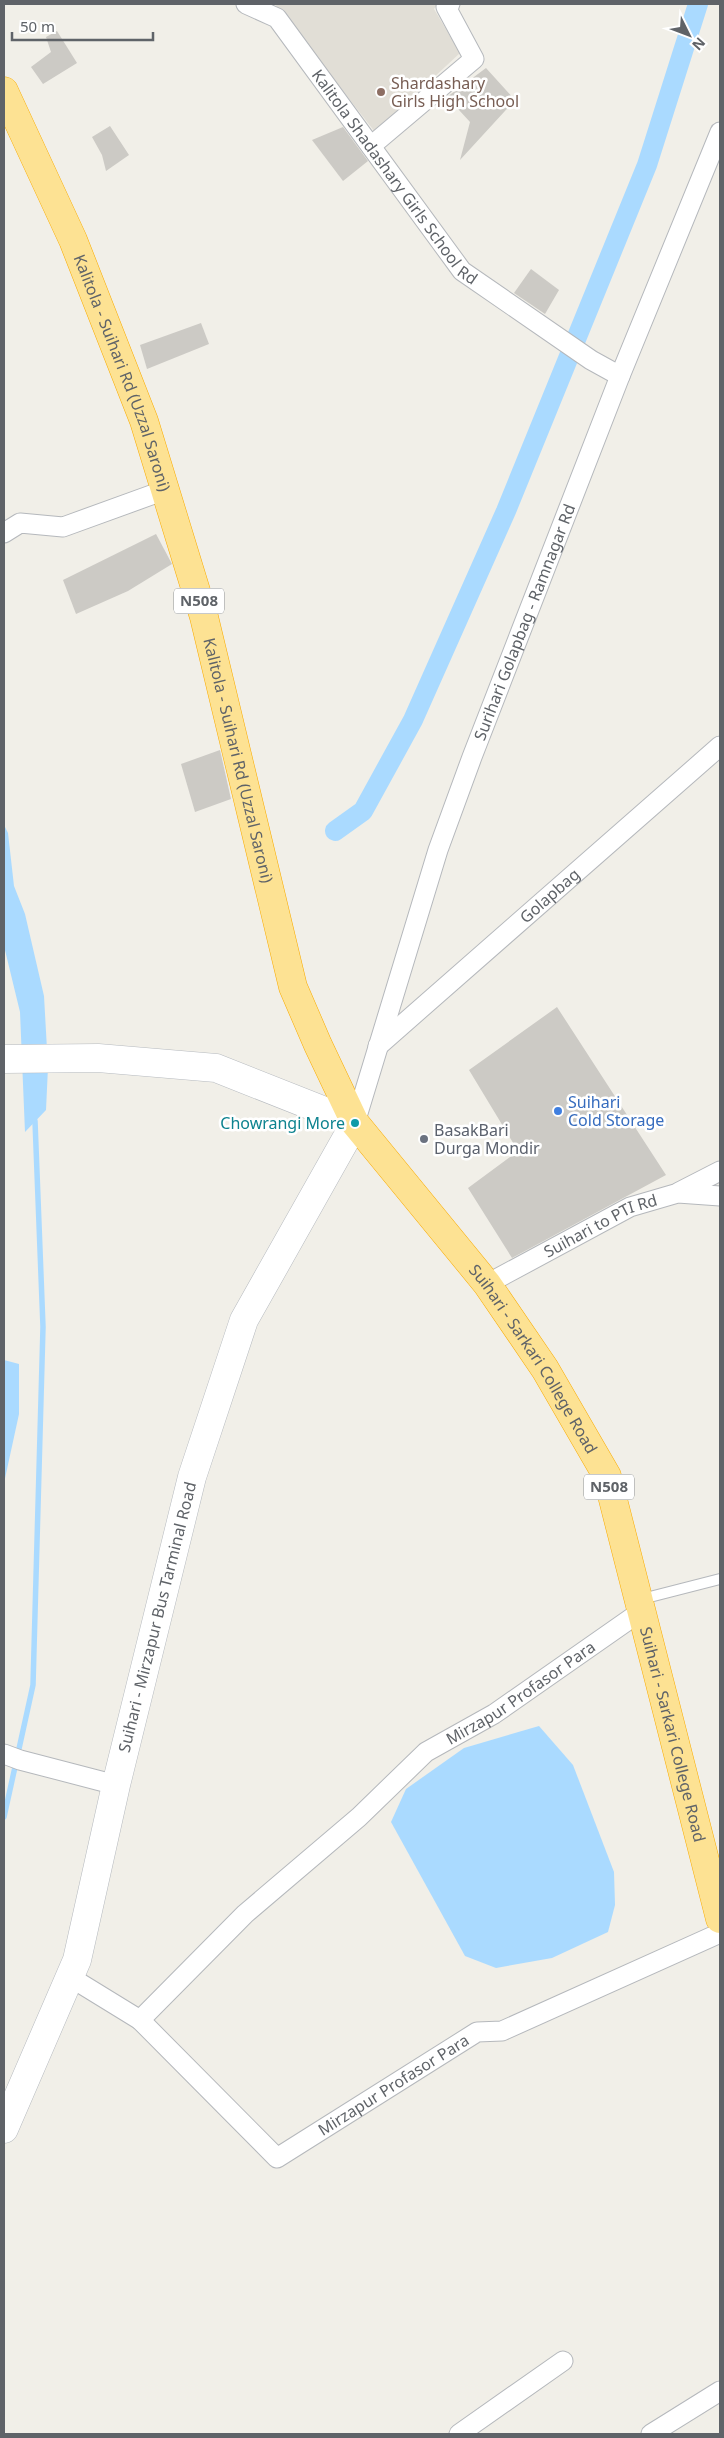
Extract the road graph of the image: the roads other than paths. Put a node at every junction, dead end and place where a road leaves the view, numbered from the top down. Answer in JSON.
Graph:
{"nodes":[{"id":1,"x":246,"y":4,"type":"edge"},
{"id":2,"x":450,"y":4,"type":"edge"},
{"id":3,"x":4,"y":91,"type":"edge"},
{"id":4,"x":720,"y":132,"type":"edge"},
{"id":5,"x":371,"y":146,"type":"junction"},
{"id":6,"x":620,"y":376,"type":"junction"},
{"id":7,"x":165,"y":490,"type":"junction"},
{"id":8,"x":4,"y":533,"type":"edge"},
{"id":9,"x":720,"y":746,"type":"edge"},
{"id":10,"x":378,"y":1046,"type":"junction"},
{"id":11,"x":8,"y":1058,"type":"edge"},
{"id":12,"x":355,"y":1123,"type":"junction"},
{"id":13,"x":720,"y":1171,"type":"edge"},
{"id":14,"x":678,"y":1193,"type":"junction"},
{"id":15,"x":720,"y":1196,"type":"edge"},
{"id":16,"x":487,"y":1284,"type":"junction"},
{"id":17,"x":720,"y":1580,"type":"edge"},
{"id":18,"x":639,"y":1606,"type":"junction"},
{"id":19,"x":4,"y":1754,"type":"edge"},
{"id":20,"x":116,"y":1785,"type":"junction"},
{"id":21,"x":720,"y":1919,"type":"edge"},
{"id":22,"x":720,"y":1933,"type":"edge"},
{"id":23,"x":70,"y":1977,"type":"junction"},
{"id":24,"x":140,"y":2020,"type":"junction"},
{"id":25,"x":4,"y":2129,"type":"edge"},
{"id":26,"x":563,"y":2361,"type":"dead end"},
{"id":27,"x":720,"y":2392,"type":"edge"},
{"id":28,"x":459,"y":2434,"type":"edge"},
{"id":29,"x":651,"y":2434,"type":"edge"}],
"edges":[{"from":1,"to":5,"type":"street","name":"Kalitola Shadashary Girls School Rd"},
{"from":2,"to":5,"type":"street"},
{"from":3,"to":7,"type":"highway","name":"Kalitola - Suihari Rd (Uzzal Saroni)","number":"N508"},
{"from":4,"to":6,"type":"street","name":"Surihari Golapbag - Ramnagar Rd"},
{"from":5,"to":6,"type":"street","name":"Kalitola Shadashary Girls School Rd"},
{"from":6,"to":10,"type":"street","name":"Surihari Golapbag - Ramnagar Rd"},
{"from":7,"to":8,"type":"street"},
{"from":7,"to":12,"type":"highway","name":"Kalitola - Suihari Rd (Uzzal Saroni)","number":"N508"},
{"from":9,"to":10,"type":"street","name":"Golapbag"},
{"from":10,"to":12,"type":"street","name":"Surihari Golapbag - Ramnagar Rd"},
{"from":11,"to":12,"type":"street"},
{"from":12,"to":16,"type":"highway","name":"Suihari - Sarkari College Road","number":"N508"},
{"from":12,"to":20,"type":"street","name":"Suihari - Mirzapur Bus Tarminal Road"},
{"from":13,"to":14,"type":"street"},
{"from":14,"to":15,"type":"street","name":"Suihari to PTI Rd"},
{"from":14,"to":16,"type":"street","name":"Suihari to PTI Rd"},
{"from":16,"to":18,"type":"highway","name":"Suihari - Sarkari College Road","number":"N508"},
{"from":17,"to":18,"type":"lane"},
{"from":18,"to":21,"type":"highway","name":"Suihari - Sarkari College Road","number":"N508"},
{"from":18,"to":24,"type":"street","name":"Mirzapur Profasor Para"},
{"from":19,"to":20,"type":"street"},
{"from":20,"to":23,"type":"street","name":"Suihari - Mirzapur Bus Tarminal Road"},
{"from":22,"to":24,"type":"street","name":"Mirzapur Profasor Para"},
{"from":23,"to":24,"type":"street","name":"Mirzapur Profasor Para"},
{"from":23,"to":25,"type":"street","name":"Suihari - Mirzapur Bus Tarminal Road"},
{"from":26,"to":28,"type":"street"},
{"from":27,"to":29,"type":"street"}]}
